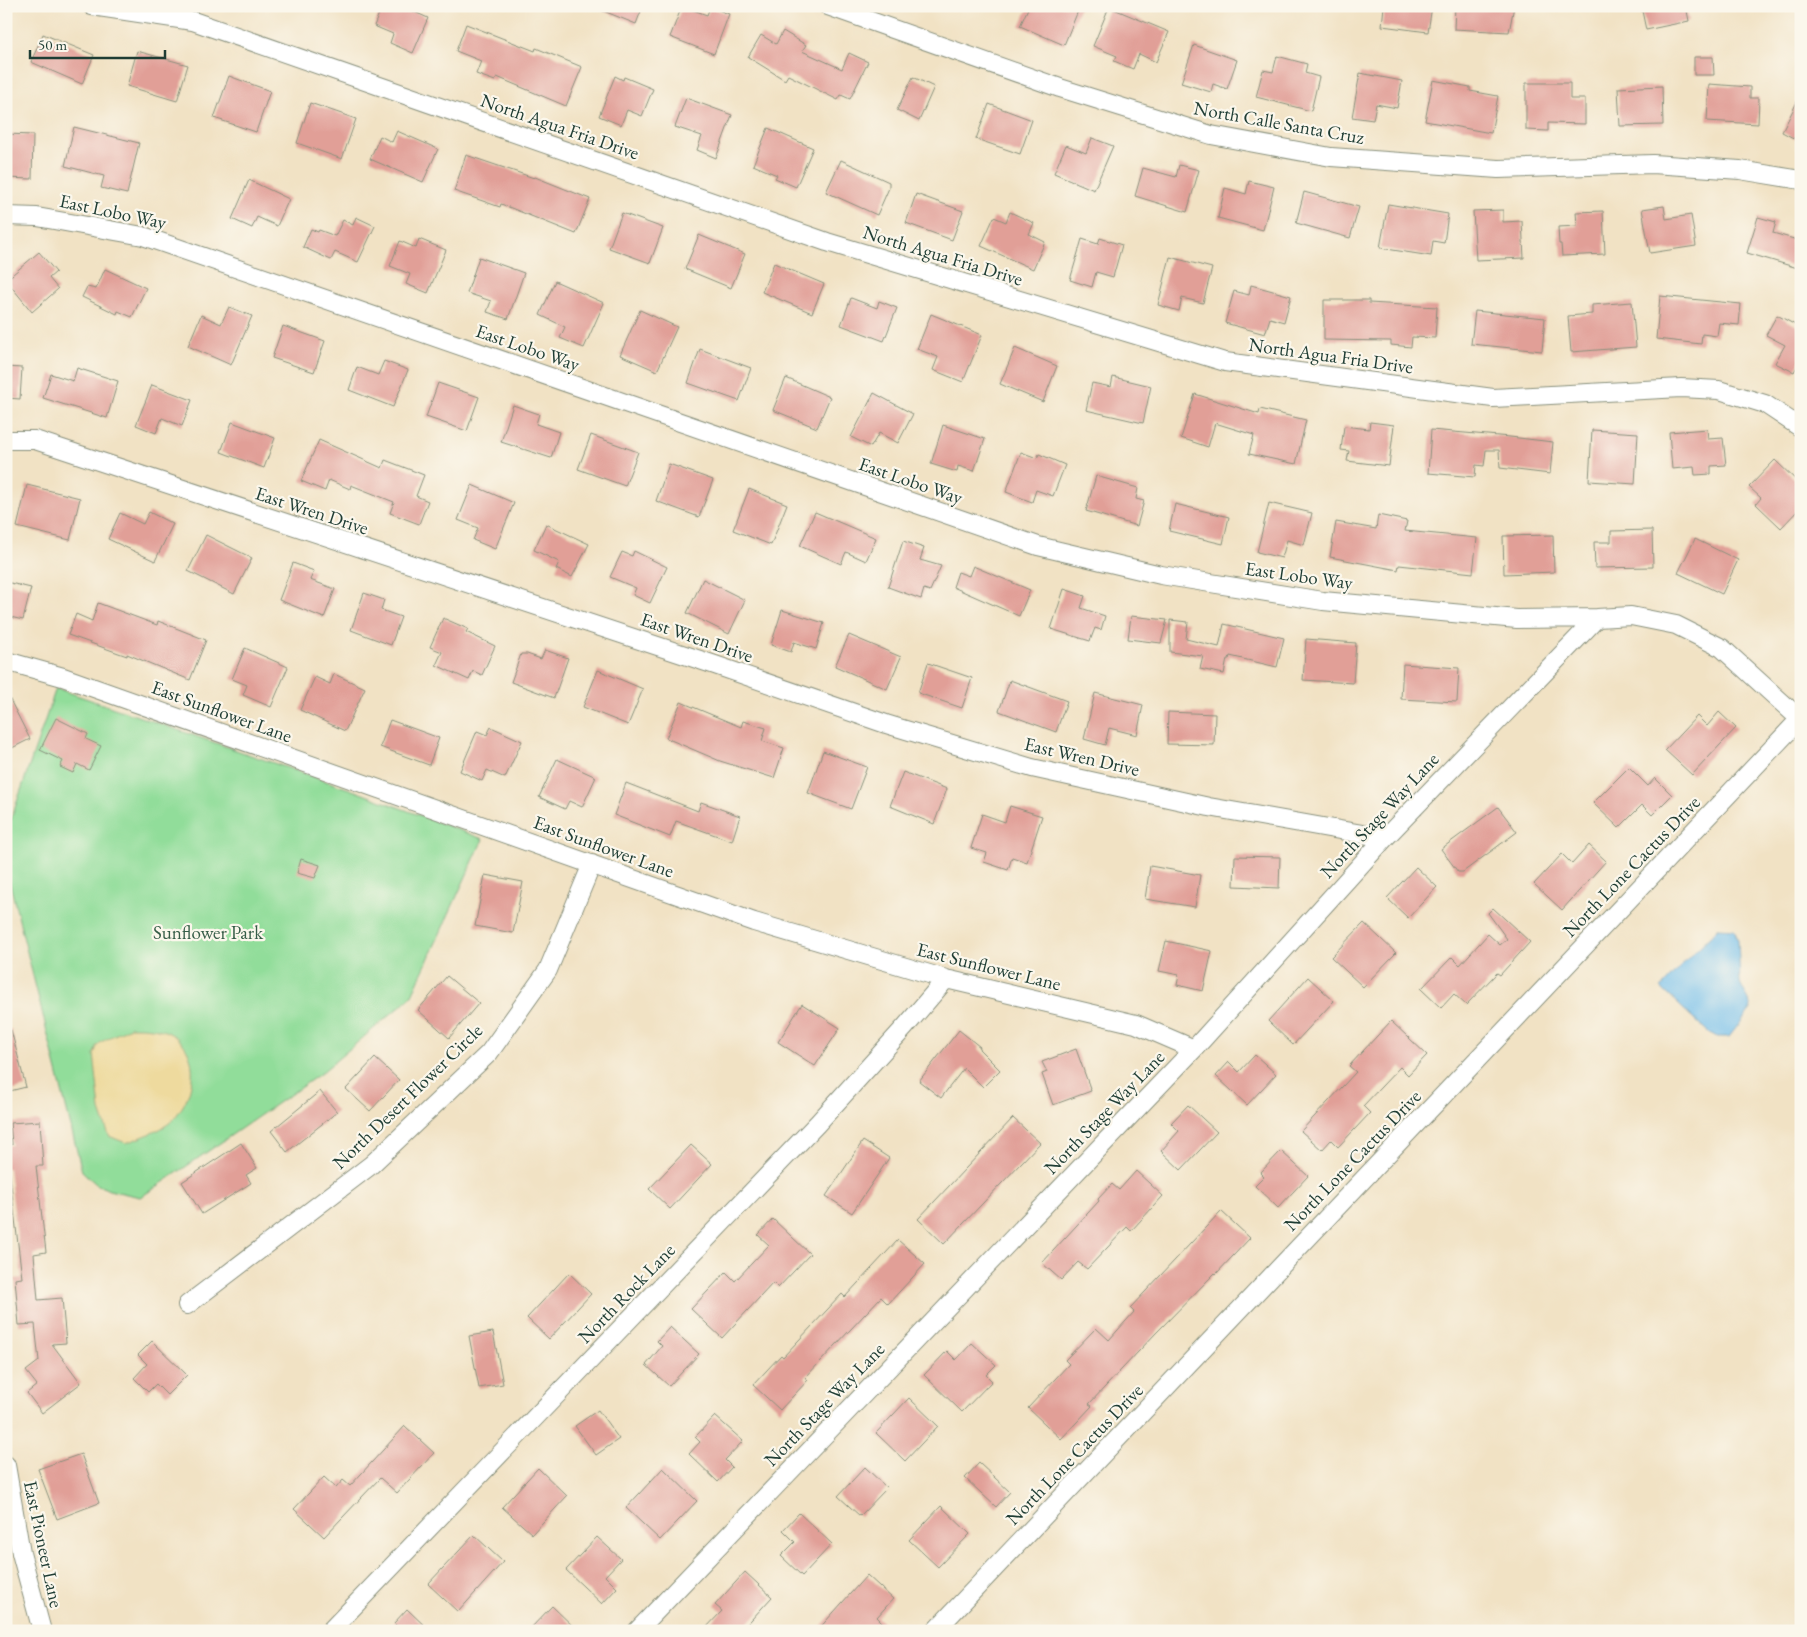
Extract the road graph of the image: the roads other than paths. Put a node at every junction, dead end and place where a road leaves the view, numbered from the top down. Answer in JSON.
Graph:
{"nodes":[{"id":1,"x":92,"y":6,"type":"edge"},
{"id":2,"x":828,"y":6,"type":"edge"},
{"id":3,"x":1801,"y":180,"type":"edge"},
{"id":4,"x":6,"y":216,"type":"edge"},
{"id":5,"x":1801,"y":428,"type":"edge"},
{"id":6,"x":6,"y":440,"type":"edge"},
{"id":7,"x":1597,"y":618,"type":"junction"},
{"id":8,"x":6,"y":661,"type":"edge"},
{"id":9,"x":1800,"y":719,"type":"edge"},
{"id":10,"x":1384,"y":838,"type":"junction"},
{"id":11,"x":592,"y":864,"type":"junction"},
{"id":12,"x":946,"y":979,"type":"junction"},
{"id":13,"x":1194,"y":1049,"type":"junction"},
{"id":14,"x":187,"y":1305,"type":"dead end"},
{"id":15,"x":6,"y":1465,"type":"edge"},
{"id":16,"x":42,"y":1631,"type":"edge"},
{"id":17,"x":330,"y":1631,"type":"edge"},
{"id":18,"x":637,"y":1631,"type":"edge"},
{"id":19,"x":935,"y":1631,"type":"edge"}],
"edges":[{"from":1,"to":5,"type":"street","name":"North Agua Fria Drive"},
{"from":2,"to":3,"type":"street","name":"North Calle Santa Cruz"},
{"from":4,"to":7,"type":"street","name":"East Lobo Way"},
{"from":6,"to":10,"type":"street","name":"East Wren Drive"},
{"from":7,"to":9,"type":"street","name":"East Lobo Way"},
{"from":7,"to":10,"type":"street","name":"North Stage Way Lane"},
{"from":8,"to":11,"type":"street","name":"East Sunflower Lane"},
{"from":9,"to":19,"type":"street","name":"North Lone Cactus Drive"},
{"from":10,"to":13,"type":"street","name":"North Stage Way Lane"},
{"from":11,"to":12,"type":"street","name":"East Sunflower Lane"},
{"from":11,"to":14,"type":"street","name":"North Desert Flower Circle"},
{"from":12,"to":13,"type":"street","name":"East Sunflower Lane"},
{"from":12,"to":17,"type":"street","name":"North Rock Lane"},
{"from":13,"to":18,"type":"street","name":"North Stage Way Lane"},
{"from":15,"to":16,"type":"street","name":"East Pioneer Lane"}]}
